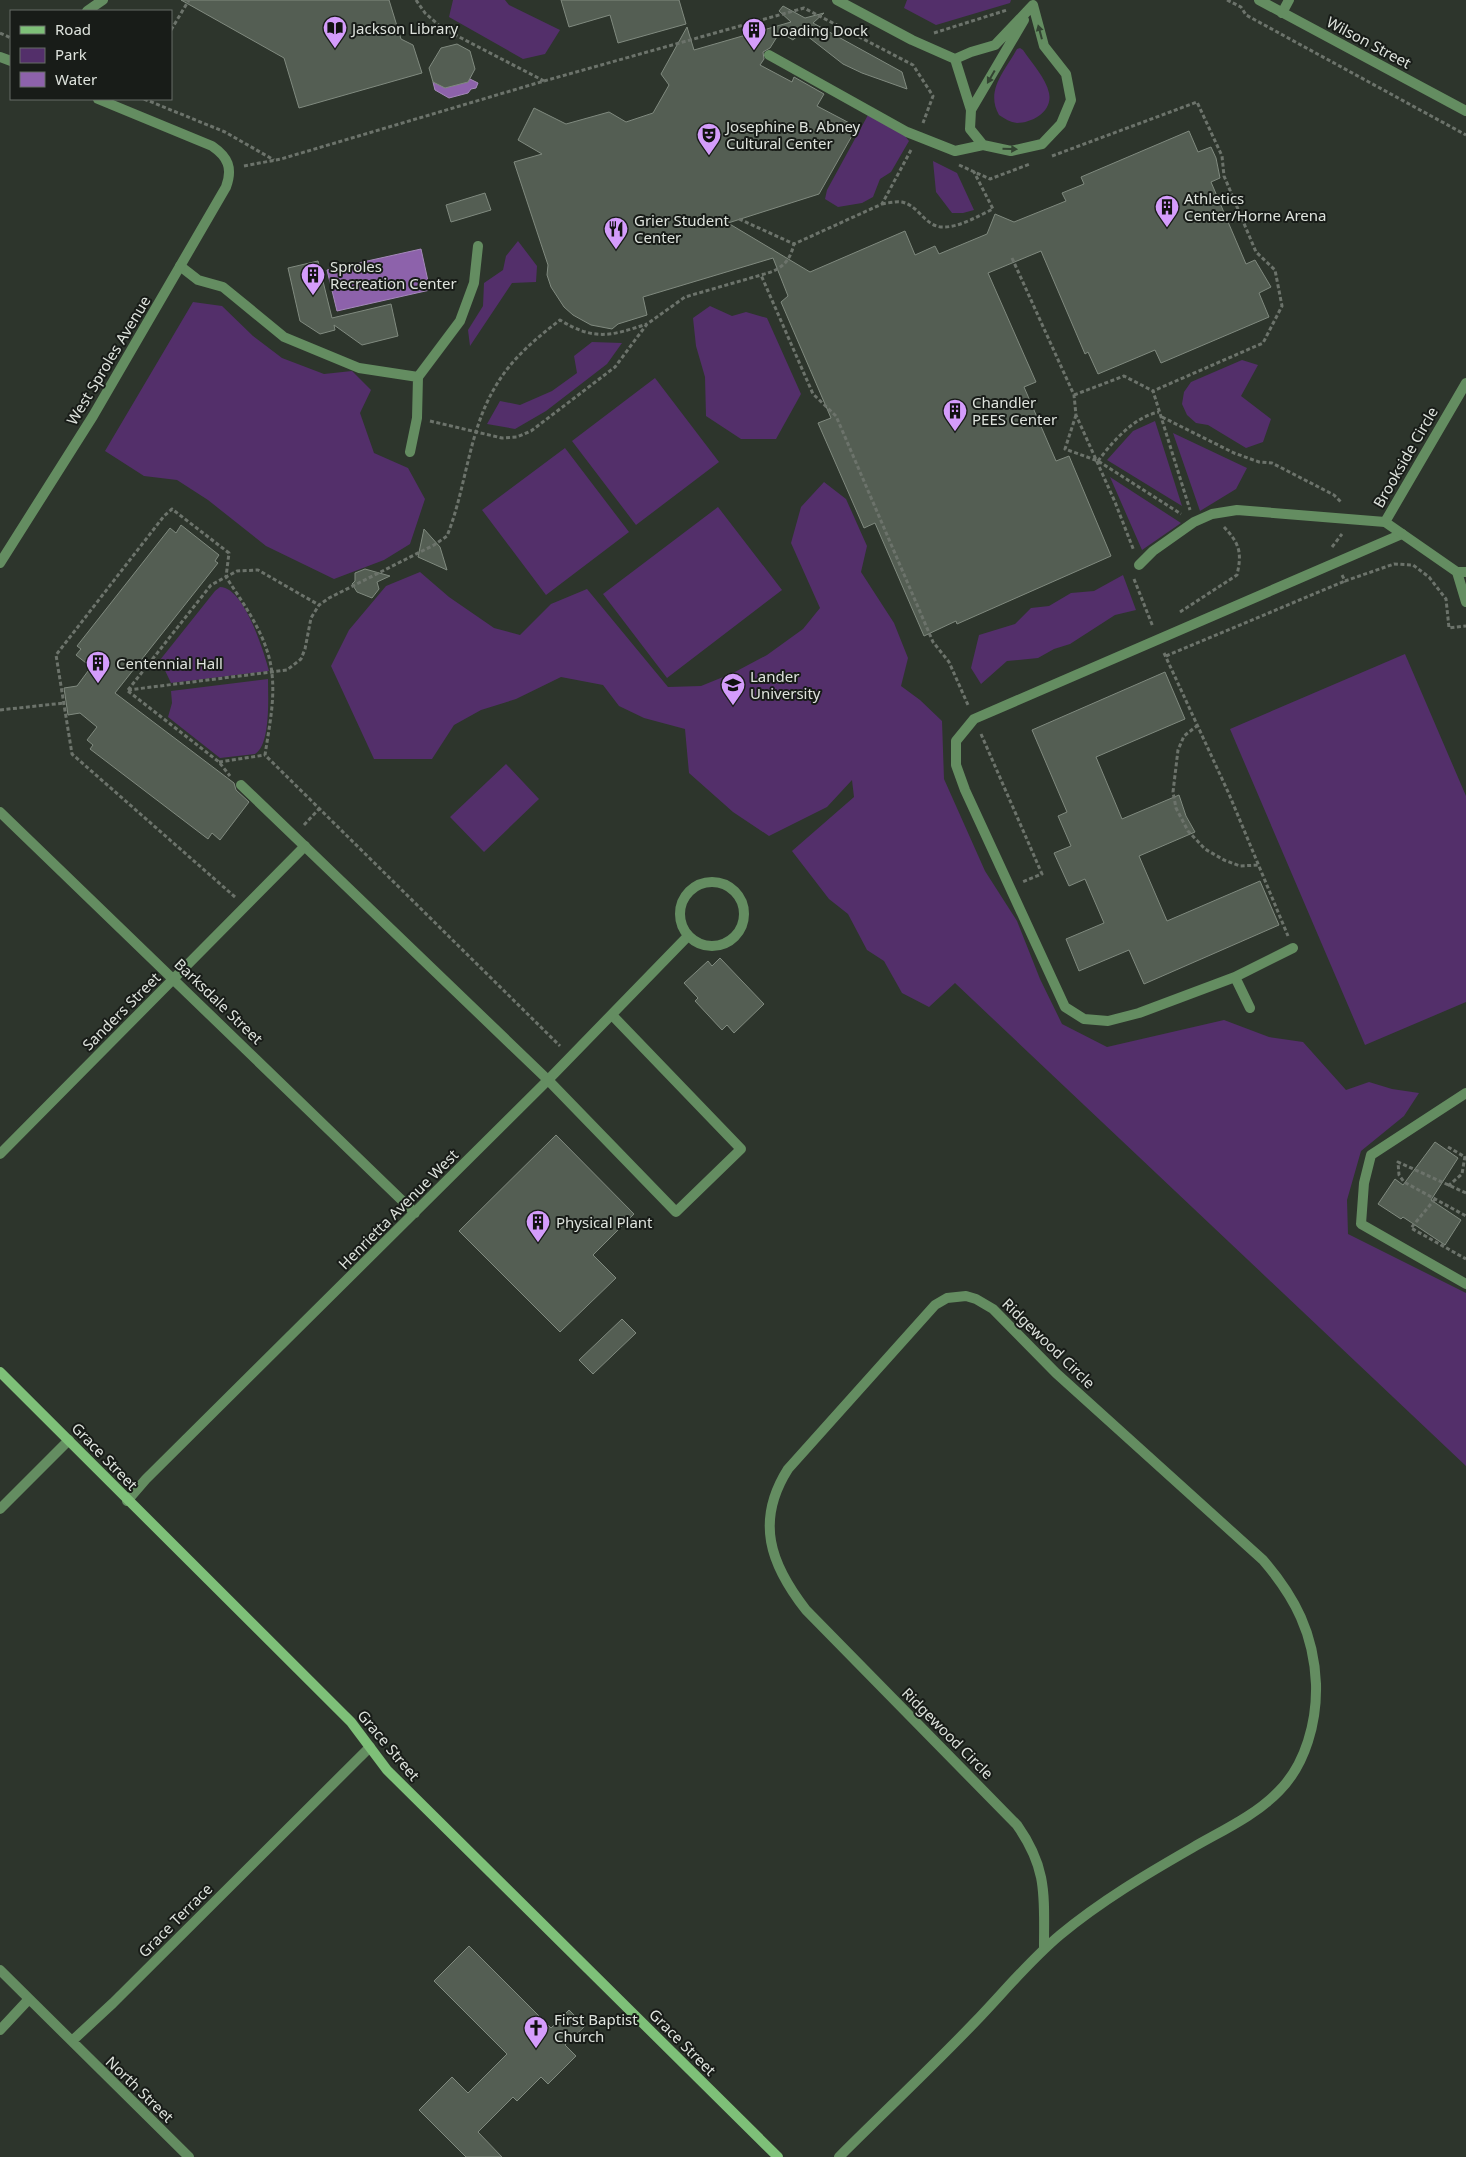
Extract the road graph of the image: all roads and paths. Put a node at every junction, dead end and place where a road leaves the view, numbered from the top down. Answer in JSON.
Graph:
{"nodes":[{"id":1,"x":103,"y":0,"type":"edge"},
{"id":2,"x":189,"y":0,"type":"edge"},
{"id":3,"x":416,"y":0,"type":"edge"},
{"id":4,"x":837,"y":0,"type":"edge"},
{"id":5,"x":1227,"y":0,"type":"edge"},
{"id":6,"x":1258,"y":0,"type":"edge"},
{"id":7,"x":1289,"y":0,"type":"edge"},
{"id":8,"x":1034,"y":2,"type":"edge"},
{"id":9,"x":1016,"y":8,"type":"dead end"},
{"id":10,"x":88,"y":10,"type":"edge"},
{"id":11,"x":1282,"y":13,"type":"junction"},
{"id":12,"x":172,"y":28,"type":"edge"},
{"id":13,"x":930,"y":35,"type":"dead end"},
{"id":14,"x":769,"y":56,"type":"dead end"},
{"id":15,"x":955,"y":59,"type":"junction"},
{"id":16,"x":544,"y":81,"type":"junction"},
{"id":17,"x":100,"y":100,"type":"edge"},
{"id":18,"x":971,"y":110,"type":"junction"},
{"id":19,"x":1466,"y":111,"type":"edge"},
{"id":20,"x":1466,"y":135,"type":"edge"},
{"id":21,"x":919,"y":136,"type":"junction"},
{"id":22,"x":983,"y":144,"type":"junction"},
{"id":23,"x":1044,"y":159,"type":"dead end"},
{"id":24,"x":1035,"y":162,"type":"dead end"},
{"id":25,"x":957,"y":164,"type":"dead end"},
{"id":26,"x":233,"y":167,"type":"junction"},
{"id":27,"x":974,"y":172,"type":"junction"},
{"id":28,"x":882,"y":204,"type":"junction"},
{"id":29,"x":739,"y":219,"type":"dead end"},
{"id":30,"x":794,"y":244,"type":"junction"},
{"id":31,"x":478,"y":246,"type":"dead end"},
{"id":32,"x":1012,"y":258,"type":"dead end"},
{"id":33,"x":180,"y":266,"type":"junction"},
{"id":34,"x":761,"y":275,"type":"junction"},
{"id":35,"x":647,"y":324,"type":"junction"},
{"id":36,"x":418,"y":377,"type":"junction"},
{"id":37,"x":1466,"y":382,"type":"edge"},
{"id":38,"x":1153,"y":391,"type":"junction"},
{"id":39,"x":1074,"y":395,"type":"junction"},
{"id":40,"x":1159,"y":411,"type":"junction"},
{"id":41,"x":1076,"y":415,"type":"junction"},
{"id":42,"x":417,"y":418,"type":"junction"},
{"id":43,"x":477,"y":431,"type":"junction"},
{"id":44,"x":410,"y":452,"type":"dead end"},
{"id":45,"x":1098,"y":462,"type":"junction"},
{"id":46,"x":1212,"y":514,"type":"junction"},
{"id":47,"x":1194,"y":522,"type":"junction"},
{"id":48,"x":1385,"y":522,"type":"junction"},
{"id":49,"x":1402,"y":534,"type":"junction"},
{"id":50,"x":0,"y":562,"type":"edge"},
{"id":51,"x":1139,"y":565,"type":"junction"},
{"id":52,"x":1462,"y":572,"type":"edge"},
{"id":53,"x":226,"y":577,"type":"junction"},
{"id":54,"x":1345,"y":581,"type":"dead end"},
{"id":55,"x":1466,"y":602,"type":"edge"},
{"id":56,"x":319,"y":605,"type":"junction"},
{"id":57,"x":1179,"y":613,"type":"dead end"},
{"id":58,"x":1150,"y":618,"type":"dead end"},
{"id":59,"x":1162,"y":624,"type":"dead end"},
{"id":60,"x":1154,"y":629,"type":"dead end"},
{"id":61,"x":1158,"y":641,"type":"junction"},
{"id":62,"x":1166,"y":656,"type":"junction"},
{"id":63,"x":272,"y":673,"type":"junction"},
{"id":64,"x":128,"y":690,"type":"junction"},
{"id":65,"x":64,"y":703,"type":"junction"},
{"id":66,"x":0,"y":710,"type":"edge"},
{"id":67,"x":974,"y":719,"type":"junction"},
{"id":68,"x":1198,"y":725,"type":"junction"},
{"id":69,"x":265,"y":755,"type":"junction"},
{"id":70,"x":219,"y":762,"type":"junction"},
{"id":71,"x":241,"y":785,"type":"joint"},
{"id":72,"x":319,"y":809,"type":"junction"},
{"id":73,"x":0,"y":812,"type":"edge"},
{"id":74,"x":294,"y":835,"type":"junction"},
{"id":75,"x":305,"y":846,"type":"junction"},
{"id":76,"x":1258,"y":865,"type":"junction"},
{"id":77,"x":1010,"y":887,"type":"junction"},
{"id":78,"x":243,"y":891,"type":"dead end"},
{"id":79,"x":688,"y":936,"type":"junction"},
{"id":80,"x":1293,"y":948,"type":"joint"},
{"id":81,"x":1235,"y":977,"type":"junction"},
{"id":82,"x":174,"y":978,"type":"junction"},
{"id":83,"x":1250,"y":1008,"type":"dead end"},
{"id":84,"x":612,"y":1015,"type":"junction"},
{"id":85,"x":571,"y":1056,"type":"junction"},
{"id":86,"x":548,"y":1080,"type":"junction"},
{"id":87,"x":1466,"y":1093,"type":"edge"},
{"id":88,"x":1448,"y":1147,"type":"dead end"},
{"id":89,"x":0,"y":1154,"type":"edge"},
{"id":90,"x":1465,"y":1156,"type":"edge"},
{"id":91,"x":1466,"y":1171,"type":"edge"},
{"id":92,"x":1462,"y":1174,"type":"junction"},
{"id":93,"x":1448,"y":1186,"type":"junction"},
{"id":94,"x":1466,"y":1194,"type":"edge"},
{"id":95,"x":1435,"y":1199,"type":"junction"},
{"id":96,"x":415,"y":1213,"type":"junction"},
{"id":97,"x":1466,"y":1216,"type":"edge"},
{"id":98,"x":1466,"y":1259,"type":"edge"},
{"id":99,"x":1466,"y":1284,"type":"edge"},
{"id":100,"x":0,"y":1372,"type":"edge"},
{"id":101,"x":69,"y":1440,"type":"junction"},
{"id":102,"x":128,"y":1501,"type":"junction"},
{"id":103,"x":0,"y":1509,"type":"edge"},
{"id":104,"x":370,"y":1748,"type":"junction"},
{"id":105,"x":1044,"y":1948,"type":"junction"},
{"id":106,"x":0,"y":1970,"type":"edge"},
{"id":107,"x":29,"y":1999,"type":"junction"},
{"id":108,"x":0,"y":2030,"type":"edge"},
{"id":109,"x":72,"y":2041,"type":"junction"},
{"id":110,"x":189,"y":2157,"type":"edge"},
{"id":111,"x":778,"y":2157,"type":"edge"},
{"id":112,"x":839,"y":2157,"type":"edge"}],
"edges":[{"from":1,"to":10,"type":"street"},
{"from":2,"to":12,"type":"path"},
{"from":3,"to":16,"type":"path"},
{"from":4,"to":15,"type":"street"},
{"from":5,"to":20,"type":"path"},
{"from":6,"to":11,"type":"street","name":"Wilson Street"},
{"from":7,"to":11,"type":"street"},
{"from":8,"to":15,"type":"street"},
{"from":8,"to":18,"type":"street","one_way":true},
{"from":22,"to":8,"type":"street","one_way":true},
{"from":9,"to":13,"type":"path"},
{"from":11,"to":19,"type":"street","name":"Wilson Street"},
{"from":14,"to":21,"type":"street"},
{"from":15,"to":18,"type":"street"},
{"from":16,"to":21,"type":"path"},
{"from":16,"to":26,"type":"path"},
{"from":17,"to":26,"type":"street"},
{"from":18,"to":22,"type":"street"},
{"from":21,"to":22,"type":"street"},
{"from":21,"to":28,"type":"path"},
{"from":23,"to":38,"type":"path"},
{"from":24,"to":27,"type":"path"},
{"from":25,"to":27,"type":"path"},
{"from":26,"to":33,"type":"street","name":"West Sproles Avenue"},
{"from":27,"to":28,"type":"path"},
{"from":28,"to":30,"type":"path"},
{"from":29,"to":30,"type":"path"},
{"from":30,"to":34,"type":"path"},
{"from":31,"to":36,"type":"street"},
{"from":32,"to":39,"type":"path"},
{"from":33,"to":36,"type":"street"},
{"from":33,"to":50,"type":"street","name":"West Sproles Avenue"},
{"from":34,"to":35,"type":"path"},
{"from":34,"to":67,"type":"path"},
{"from":35,"to":43,"type":"path"},
{"from":35,"to":43,"type":"path"},
{"from":36,"to":42,"type":"street"},
{"from":37,"to":48,"type":"street","name":"Brookside Circle"},
{"from":38,"to":39,"type":"path"},
{"from":38,"to":40,"type":"path"},
{"from":39,"to":41,"type":"path"},
{"from":40,"to":45,"type":"path"},
{"from":40,"to":47,"type":"path"},
{"from":41,"to":45,"type":"path"},
{"from":41,"to":45,"type":"path"},
{"from":42,"to":43,"type":"path"},
{"from":42,"to":44,"type":"street"},
{"from":43,"to":56,"type":"path"},
{"from":45,"to":47,"type":"path"},
{"from":45,"to":51,"type":"path"},
{"from":46,"to":47,"type":"street"},
{"from":46,"to":48,"type":"street"},
{"from":46,"to":57,"type":"path"},
{"from":47,"to":51,"type":"street"},
{"from":48,"to":49,"type":"street","name":"Brookside Circle"},
{"from":49,"to":52,"type":"street","name":"Brookside Circle"},
{"from":49,"to":61,"type":"street"},
{"from":51,"to":58,"type":"path"},
{"from":52,"to":55,"type":"street","name":"Brookside Circle"},
{"from":53,"to":56,"type":"path"},
{"from":53,"to":63,"type":"path"},
{"from":53,"to":64,"type":"path"},
{"from":53,"to":65,"type":"path"},
{"from":54,"to":62,"type":"path"},
{"from":56,"to":63,"type":"path"},
{"from":59,"to":60,"type":"path"},
{"from":61,"to":62,"type":"path"},
{"from":61,"to":67,"type":"street"},
{"from":62,"to":68,"type":"path"},
{"from":63,"to":64,"type":"path"},
{"from":63,"to":69,"type":"path"},
{"from":64,"to":70,"type":"path"},
{"from":65,"to":66,"type":"path"},
{"from":65,"to":78,"type":"path"},
{"from":67,"to":77,"type":"street"},
{"from":67,"to":77,"type":"path"},
{"from":68,"to":76,"type":"path"},
{"from":68,"to":76,"type":"path"},
{"from":69,"to":70,"type":"path"},
{"from":69,"to":72,"type":"path"},
{"from":70,"to":71,"type":"path"},
{"from":71,"to":74,"type":"street"},
{"from":72,"to":74,"type":"path"},
{"from":72,"to":85,"type":"path"},
{"from":73,"to":82,"type":"street","name":"Barksdale Street"},
{"from":74,"to":75,"type":"street"},
{"from":75,"to":82,"type":"street","name":"Sanders Street"},
{"from":75,"to":86,"type":"street"},
{"from":76,"to":80,"type":"path"},
{"from":77,"to":81,"type":"street"},
{"from":79,"to":79,"type":"street"},
{"from":79,"to":84,"type":"street","name":"Henrietta Avenue West"},
{"from":80,"to":81,"type":"street"},
{"from":81,"to":83,"type":"street"},
{"from":82,"to":89,"type":"street","name":"Sanders Street"},
{"from":82,"to":96,"type":"street","name":"Barksdale Street"},
{"from":84,"to":85,"type":"street","name":"Henrietta Avenue West"},
{"from":84,"to":86,"type":"street"},
{"from":85,"to":86,"type":"street","name":"Henrietta Avenue West"},
{"from":86,"to":96,"type":"street","name":"Henrietta Avenue West"},
{"from":87,"to":99,"type":"street"},
{"from":88,"to":90,"type":"path"},
{"from":90,"to":92,"type":"path"},
{"from":91,"to":92,"type":"path"},
{"from":92,"to":93,"type":"path"},
{"from":93,"to":94,"type":"path"},
{"from":93,"to":95,"type":"path"},
{"from":95,"to":97,"type":"path"},
{"from":95,"to":98,"type":"path"},
{"from":96,"to":102,"type":"street","name":"Henrietta Avenue West"},
{"from":100,"to":101,"type":"main road","name":"Grace Street"},
{"from":101,"to":102,"type":"main road","name":"Grace Street"},
{"from":101,"to":103,"type":"street"},
{"from":102,"to":104,"type":"main road","name":"Grace Street"},
{"from":104,"to":109,"type":"street","name":"Grace Terrace"},
{"from":104,"to":111,"type":"main road","name":"Grace Street"},
{"from":105,"to":105,"type":"street","name":"Ridgewood Circle"},
{"from":105,"to":112,"type":"street","name":"Ridgewood Circle"},
{"from":106,"to":107,"type":"street"},
{"from":107,"to":108,"type":"street"},
{"from":107,"to":109,"type":"street"},
{"from":109,"to":110,"type":"street","name":"North Street"}]}
